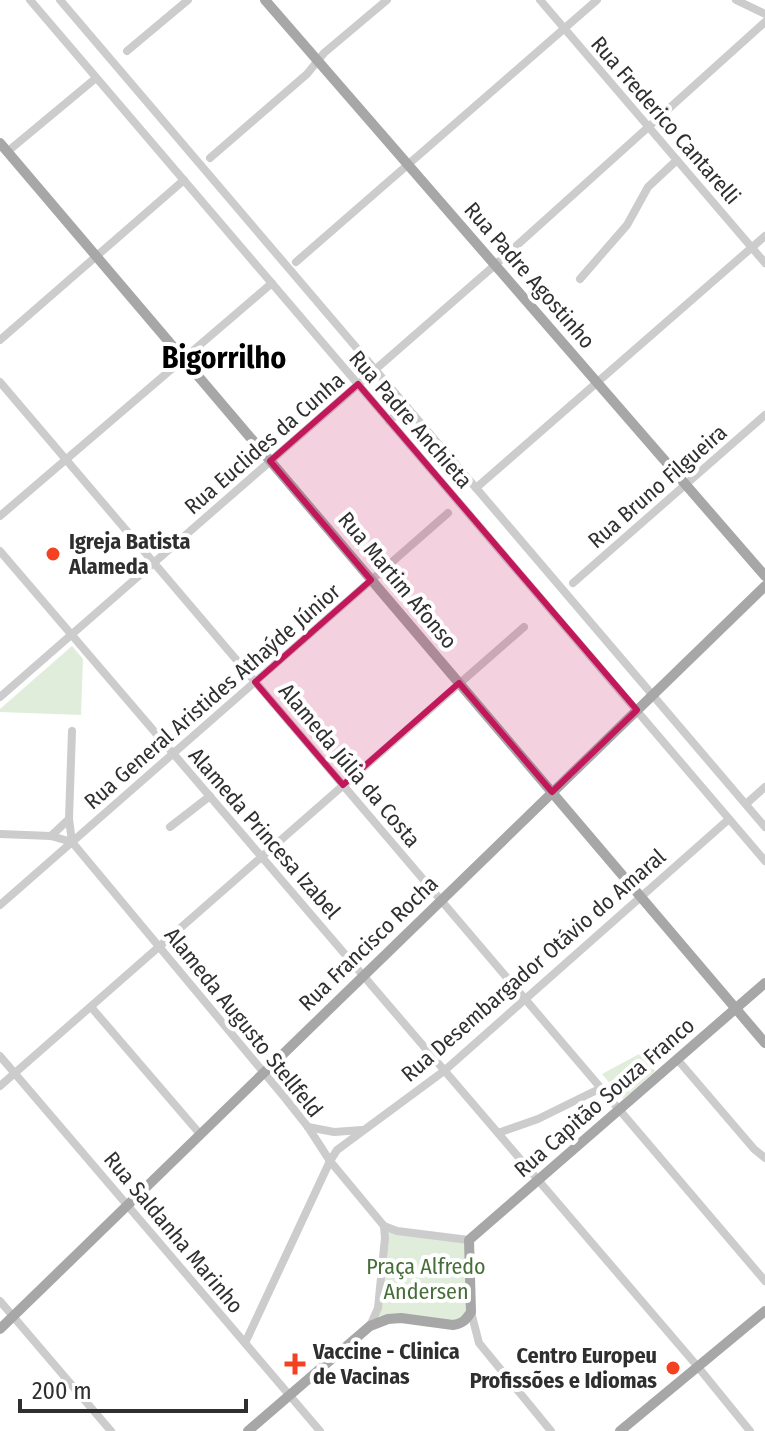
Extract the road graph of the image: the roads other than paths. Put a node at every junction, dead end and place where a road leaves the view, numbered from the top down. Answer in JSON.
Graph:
{"nodes":[{"id":1,"x":30,"y":0,"type":"edge"},
{"id":2,"x":60,"y":0,"type":"edge"},
{"id":3,"x":188,"y":0,"type":"edge"},
{"id":4,"x":265,"y":0,"type":"edge"},
{"id":5,"x":387,"y":0,"type":"edge"},
{"id":6,"x":540,"y":0,"type":"edge"},
{"id":7,"x":597,"y":0,"type":"edge"},
{"id":8,"x":736,"y":0,"type":"edge"},
{"id":9,"x":765,"y":14,"type":"edge"},
{"id":10,"x":765,"y":22,"type":"edge"},
{"id":11,"x":564,"y":29,"type":"junction"},
{"id":12,"x":127,"y":51,"type":"dead end"},
{"id":13,"x":318,"y":61,"type":"junction"},
{"id":14,"x":96,"y":78,"type":"junction"},
{"id":15,"x":648,"y":127,"type":"junction"},
{"id":16,"x":4,"y":148,"type":"edge"},
{"id":17,"x":210,"y":158,"type":"dead end"},
{"id":18,"x":677,"y":160,"type":"junction"},
{"id":19,"x":408,"y":165,"type":"junction"},
{"id":20,"x":184,"y":180,"type":"junction"},
{"id":21,"x":765,"y":236,"type":"edge"},
{"id":22,"x":752,"y":247,"type":"junction"},
{"id":23,"x":96,"y":256,"type":"junction"},
{"id":24,"x":296,"y":262,"type":"dead end"},
{"id":25,"x":765,"y":263,"type":"edge"},
{"id":26,"x":495,"y":265,"type":"junction"},
{"id":27,"x":580,"y":279,"type":"dead end"},
{"id":28,"x":272,"y":283,"type":"junction"},
{"id":29,"x":0,"y":340,"type":"edge"},
{"id":30,"x":183,"y":359,"type":"junction"},
{"id":31,"x":0,"y":382,"type":"edge"},
{"id":32,"x":597,"y":383,"type":"junction"},
{"id":33,"x":406,"y":406,"type":"junction"},
{"id":34,"x":765,"y":415,"type":"edge"},
{"id":35,"x":389,"y":421,"type":"junction"},
{"id":36,"x":66,"y":460,"type":"junction"},
{"id":37,"x":270,"y":461,"type":"junction"},
{"id":38,"x":686,"y":485,"type":"junction"},
{"id":39,"x":476,"y":488,"type":"junction"},
{"id":40,"x":448,"y":513,"type":"dead end"},
{"id":41,"x":0,"y":516,"type":"edge"},
{"id":42,"x":0,"y":551,"type":"edge"},
{"id":43,"x":154,"y":563,"type":"junction"},
{"id":44,"x":765,"y":576,"type":"edge"},
{"id":45,"x":371,"y":580,"type":"junction"},
{"id":46,"x":573,"y":583,"type":"dead end"},
{"id":47,"x":765,"y":586,"type":"edge"},
{"id":48,"x":524,"y":627,"type":"dead end"},
{"id":49,"x":72,"y":635,"type":"junction"},
{"id":50,"x":255,"y":682,"type":"junction"},
{"id":51,"x":459,"y":683,"type":"junction"},
{"id":52,"x":652,"y":695,"type":"junction"},
{"id":53,"x":0,"y":697,"type":"edge"},
{"id":54,"x":637,"y":710,"type":"junction"},
{"id":55,"x":72,"y":731,"type":"dead end"},
{"id":56,"x":173,"y":754,"type":"junction"},
{"id":57,"x":343,"y":785,"type":"junction"},
{"id":58,"x":765,"y":787,"type":"edge"},
{"id":59,"x":552,"y":792,"type":"junction"},
{"id":60,"x":210,"y":796,"type":"junction"},
{"id":61,"x":746,"y":804,"type":"junction"},
{"id":62,"x":69,"y":819,"type":"junction"},
{"id":63,"x":729,"y":819,"type":"junction"},
{"id":64,"x":170,"y":827,"type":"dead end"},
{"id":65,"x":765,"y":827,"type":"edge"},
{"id":66,"x":0,"y":834,"type":"edge"},
{"id":67,"x":51,"y":836,"type":"junction"},
{"id":68,"x":72,"y":842,"type":"junction"},
{"id":69,"x":262,"y":857,"type":"junction"},
{"id":70,"x":765,"y":861,"type":"edge"},
{"id":71,"x":641,"y":897,"type":"junction"},
{"id":72,"x":441,"y":900,"type":"junction"},
{"id":73,"x":0,"y":905,"type":"edge"},
{"id":74,"x":159,"y":947,"type":"junction"},
{"id":75,"x":363,"y":976,"type":"junction"},
{"id":76,"x":765,"y":983,"type":"edge"},
{"id":77,"x":525,"y":999,"type":"junction"},
{"id":78,"x":91,"y":1007,"type":"junction"},
{"id":79,"x":736,"y":1009,"type":"junction"},
{"id":80,"x":765,"y":1043,"type":"edge"},
{"id":81,"x":0,"y":1056,"type":"edge"},
{"id":82,"x":677,"y":1059,"type":"junction"},
{"id":83,"x":444,"y":1071,"type":"junction"},
{"id":84,"x":264,"y":1072,"type":"junction"},
{"id":85,"x":15,"y":1074,"type":"junction"},
{"id":86,"x":0,"y":1086,"type":"edge"},
{"id":87,"x":601,"y":1088,"type":"junction"},
{"id":88,"x":619,"y":1110,"type":"junction"},
{"id":89,"x":308,"y":1127,"type":"junction"},
{"id":90,"x":363,"y":1130,"type":"junction"},
{"id":91,"x":498,"y":1133,"type":"junction"},
{"id":92,"x":200,"y":1134,"type":"junction"},
{"id":93,"x":765,"y":1158,"type":"edge"},
{"id":94,"x":330,"y":1161,"type":"junction"},
{"id":95,"x":538,"y":1180,"type":"junction"},
{"id":96,"x":127,"y":1205,"type":"junction"},
{"id":97,"x":384,"y":1226,"type":"junction"},
{"id":98,"x":469,"y":1240,"type":"junction"},
{"id":99,"x":765,"y":1281,"type":"edge"},
{"id":100,"x":0,"y":1301,"type":"edge"},
{"id":101,"x":765,"y":1311,"type":"edge"},
{"id":102,"x":471,"y":1312,"type":"junction"},
{"id":103,"x":13,"y":1316,"type":"junction"},
{"id":104,"x":370,"y":1326,"type":"junction"},
{"id":105,"x":0,"y":1329,"type":"edge"},
{"id":106,"x":245,"y":1343,"type":"junction"},
{"id":107,"x":698,"y":1367,"type":"junction"},
{"id":108,"x":289,"y":1395,"type":"junction"},
{"id":109,"x":111,"y":1431,"type":"edge"},
{"id":110,"x":248,"y":1431,"type":"edge"},
{"id":111,"x":320,"y":1431,"type":"edge"},
{"id":112,"x":551,"y":1431,"type":"edge"},
{"id":113,"x":620,"y":1431,"type":"edge"},
{"id":114,"x":750,"y":1431,"type":"edge"}],
"edges":[{"from":1,"to":14,"type":"street","name":"Rua Padre Anchieta"},
{"from":2,"to":33,"type":"street","name":"Rua Padre Anchieta"},
{"from":3,"to":12,"type":"street"},
{"from":4,"to":13,"type":"main road","name":"Rua Padre Agostinho"},
{"from":5,"to":13,"type":"street"},
{"from":6,"to":11,"type":"street","name":"Rua Frederico Cantarelli"},
{"from":7,"to":11,"type":"street"},
{"from":8,"to":9,"type":"street"},
{"from":10,"to":15,"type":"street","name":"Rua Euclides da Cunha"},
{"from":11,"to":15,"type":"street","name":"Rua Frederico Cantarelli"},
{"from":11,"to":19,"type":"street"},
{"from":13,"to":17,"type":"street"},
{"from":13,"to":19,"type":"main road","name":"Rua Padre Agostinho"},
{"from":14,"to":16,"type":"street"},
{"from":14,"to":20,"type":"street","name":"Rua Padre Anchieta"},
{"from":15,"to":18,"type":"street","name":"Rua Frederico Cantarelli"},
{"from":15,"to":26,"type":"street","name":"Rua Euclides da Cunha"},
{"from":16,"to":23,"type":"main road","name":"Rua Martim Afonso"},
{"from":18,"to":22,"type":"street","name":"Rua Frederico Cantarelli"},
{"from":18,"to":27,"type":"street"},
{"from":19,"to":24,"type":"street"},
{"from":19,"to":26,"type":"main road","name":"Rua Padre Agostinho"},
{"from":20,"to":23,"type":"street"},
{"from":20,"to":28,"type":"street","name":"Rua Padre Anchieta"},
{"from":21,"to":22,"type":"street"},
{"from":22,"to":25,"type":"street","name":"Rua Frederico Cantarelli"},
{"from":22,"to":32,"type":"street"},
{"from":23,"to":29,"type":"street"},
{"from":23,"to":30,"type":"main road","name":"Rua Martim Afonso"},
{"from":26,"to":32,"type":"main road","name":"Rua Padre Agostinho"},
{"from":26,"to":37,"type":"street","name":"Rua Euclides da Cunha"},
{"from":28,"to":30,"type":"street"},
{"from":28,"to":35,"type":"street","name":"Rua Padre Anchieta"},
{"from":30,"to":36,"type":"street"},
{"from":30,"to":37,"type":"main road","name":"Rua Martim Afonso"},
{"from":31,"to":36,"type":"street","name":"Alameda Júlia da Costa"},
{"from":32,"to":38,"type":"main road","name":"Rua Padre Agostinho"},
{"from":32,"to":39,"type":"street"},
{"from":33,"to":35,"type":"street"},
{"from":33,"to":39,"type":"street","name":"Rua Padre Anchieta"},
{"from":34,"to":38,"type":"street","name":"Rua Bruno Filgueira"},
{"from":35,"to":54,"type":"street","name":"Rua Padre Anchieta"},
{"from":36,"to":41,"type":"street"},
{"from":36,"to":43,"type":"street","name":"Alameda Júlia da Costa"},
{"from":37,"to":43,"type":"street","name":"Rua Euclides da Cunha"},
{"from":37,"to":45,"type":"main road","name":"Rua Martim Afonso"},
{"from":38,"to":44,"type":"main road","name":"Rua Padre Agostinho"},
{"from":38,"to":46,"type":"street","name":"Rua Bruno Filgueira"},
{"from":39,"to":52,"type":"street","name":"Rua Padre Anchieta"},
{"from":40,"to":45,"type":"street","name":"Rua General Aristides Athaýde Júnior"},
{"from":42,"to":49,"type":"street","name":"Alameda Princesa Izabel"},
{"from":43,"to":49,"type":"street","name":"Rua Euclides da Cunha"},
{"from":43,"to":50,"type":"street","name":"Alameda Júlia da Costa"},
{"from":45,"to":50,"type":"street","name":"Rua General Aristides Athaýde Júnior"},
{"from":45,"to":51,"type":"main road","name":"Rua Martim Afonso"},
{"from":47,"to":52,"type":"main road","name":"Rua Francisco Rocha"},
{"from":48,"to":51,"type":"street"},
{"from":49,"to":53,"type":"street","name":"Rua Euclides da Cunha"},
{"from":49,"to":56,"type":"street","name":"Alameda Princesa Izabel"},
{"from":50,"to":56,"type":"street","name":"Rua General Aristides Athaýde Júnior"},
{"from":50,"to":57,"type":"street","name":"Alameda Júlia da Costa"},
{"from":51,"to":57,"type":"street"},
{"from":51,"to":59,"type":"main road","name":"Rua Martim Afonso"},
{"from":52,"to":54,"type":"main road","name":"Rua Francisco Rocha"},
{"from":52,"to":61,"type":"street","name":"Rua Padre Anchieta"},
{"from":54,"to":59,"type":"main road","name":"Rua Francisco Rocha"},
{"from":54,"to":63,"type":"street","name":"Rua Padre Anchieta"},
{"from":55,"to":62,"type":"street"},
{"from":56,"to":60,"type":"street","name":"Alameda Princesa Izabel"},
{"from":56,"to":68,"type":"street","name":"Rua General Aristides Athaýde Júnior"},
{"from":57,"to":69,"type":"street"},
{"from":57,"to":72,"type":"street","name":"Alameda Júlia da Costa"},
{"from":58,"to":61,"type":"street"},
{"from":59,"to":71,"type":"main road","name":"Rua Martim Afonso"},
{"from":59,"to":72,"type":"main road","name":"Rua Francisco Rocha"},
{"from":60,"to":64,"type":"street"},
{"from":60,"to":69,"type":"street","name":"Alameda Princesa Izabel"},
{"from":61,"to":65,"type":"street","name":"Rua Padre Anchieta"},
{"from":62,"to":67,"type":"street"},
{"from":62,"to":68,"type":"street"},
{"from":63,"to":70,"type":"street","name":"Rua Padre Anchieta"},
{"from":63,"to":71,"type":"street","name":"Rua Desembargador Otávio do Amaral"},
{"from":66,"to":67,"type":"street"},
{"from":67,"to":68,"type":"street"},
{"from":68,"to":73,"type":"street","name":"Rua General Aristides Athaýde Júnior"},
{"from":68,"to":74,"type":"street","name":"Alameda Augusto Stellfeld"},
{"from":69,"to":74,"type":"street"},
{"from":69,"to":75,"type":"street","name":"Alameda Princesa Izabel"},
{"from":71,"to":77,"type":"street","name":"Rua Desembargador Otávio do Amaral"},
{"from":71,"to":79,"type":"main road","name":"Rua Martim Afonso"},
{"from":72,"to":75,"type":"main road","name":"Rua Francisco Rocha"},
{"from":72,"to":77,"type":"street","name":"Alameda Júlia da Costa"},
{"from":74,"to":78,"type":"street"},
{"from":74,"to":84,"type":"street","name":"Alameda Augusto Stellfeld"},
{"from":75,"to":83,"type":"street","name":"Alameda Princesa Izabel"},
{"from":75,"to":84,"type":"main road","name":"Rua Francisco Rocha"},
{"from":76,"to":79,"type":"main road","name":"Rua Capitão Souza Franco"},
{"from":77,"to":83,"type":"street","name":"Rua Desembargador Otávio do Amaral"},
{"from":77,"to":87,"type":"street","name":"Alameda Júlia da Costa"},
{"from":78,"to":85,"type":"street"},
{"from":78,"to":92,"type":"street"},
{"from":79,"to":80,"type":"main road","name":"Rua Martim Afonso"},
{"from":79,"to":82,"type":"main road","name":"Rua Capitão Souza Franco"},
{"from":81,"to":85,"type":"street","name":"Rua Saldanha Marinho"},
{"from":82,"to":88,"type":"main road","name":"Rua Capitão Souza Franco"},
{"from":82,"to":93,"type":"street"},
{"from":83,"to":90,"type":"street","name":"Rua Desembargador Otávio do Amaral"},
{"from":83,"to":91,"type":"street","name":"Alameda Princesa Izabel"},
{"from":84,"to":89,"type":"street","name":"Alameda Augusto Stellfeld"},
{"from":84,"to":92,"type":"main road","name":"Rua Francisco Rocha"},
{"from":85,"to":86,"type":"street"},
{"from":85,"to":96,"type":"street","name":"Rua Saldanha Marinho"},
{"from":87,"to":88,"type":"street","name":"Alameda Júlia da Costa"},
{"from":87,"to":91,"type":"street"},
{"from":88,"to":95,"type":"main road","name":"Rua Capitão Souza Franco"},
{"from":88,"to":99,"type":"street","name":"Alameda Júlia da Costa"},
{"from":89,"to":90,"type":"street"},
{"from":89,"to":94,"type":"street","name":"Alameda Augusto Stellfeld"},
{"from":90,"to":94,"type":"street","name":"Rua Desembargador Otávio do Amaral"},
{"from":91,"to":95,"type":"street","name":"Alameda Princesa Izabel"},
{"from":92,"to":96,"type":"main road","name":"Rua Francisco Rocha"},
{"from":94,"to":97,"type":"street","name":"Alameda Augusto Stellfeld"},
{"from":94,"to":106,"type":"street","name":"Rua Desembargador Otávio do Amaral"},
{"from":95,"to":98,"type":"main road","name":"Rua Capitão Souza Franco"},
{"from":95,"to":107,"type":"street","name":"Alameda Princesa Izabel"},
{"from":96,"to":103,"type":"main road","name":"Rua Francisco Rocha"},
{"from":96,"to":106,"type":"street","name":"Rua Saldanha Marinho"},
{"from":97,"to":98,"type":"street"},
{"from":97,"to":104,"type":"street"},
{"from":98,"to":102,"type":"main road"},
{"from":100,"to":103,"type":"street"},
{"from":101,"to":107,"type":"main road"},
{"from":102,"to":104,"type":"main road"},
{"from":102,"to":112,"type":"street"},
{"from":103,"to":105,"type":"main road","name":"Rua Francisco Rocha"},
{"from":103,"to":109,"type":"street"},
{"from":104,"to":108,"type":"main road"},
{"from":106,"to":108,"type":"street","name":"Rua Saldanha Marinho"},
{"from":107,"to":113,"type":"main road"},
{"from":107,"to":114,"type":"street","name":"Alameda Princesa Izabel"},
{"from":108,"to":110,"type":"main road"},
{"from":108,"to":111,"type":"street","name":"Rua Saldanha Marinho"}]}
